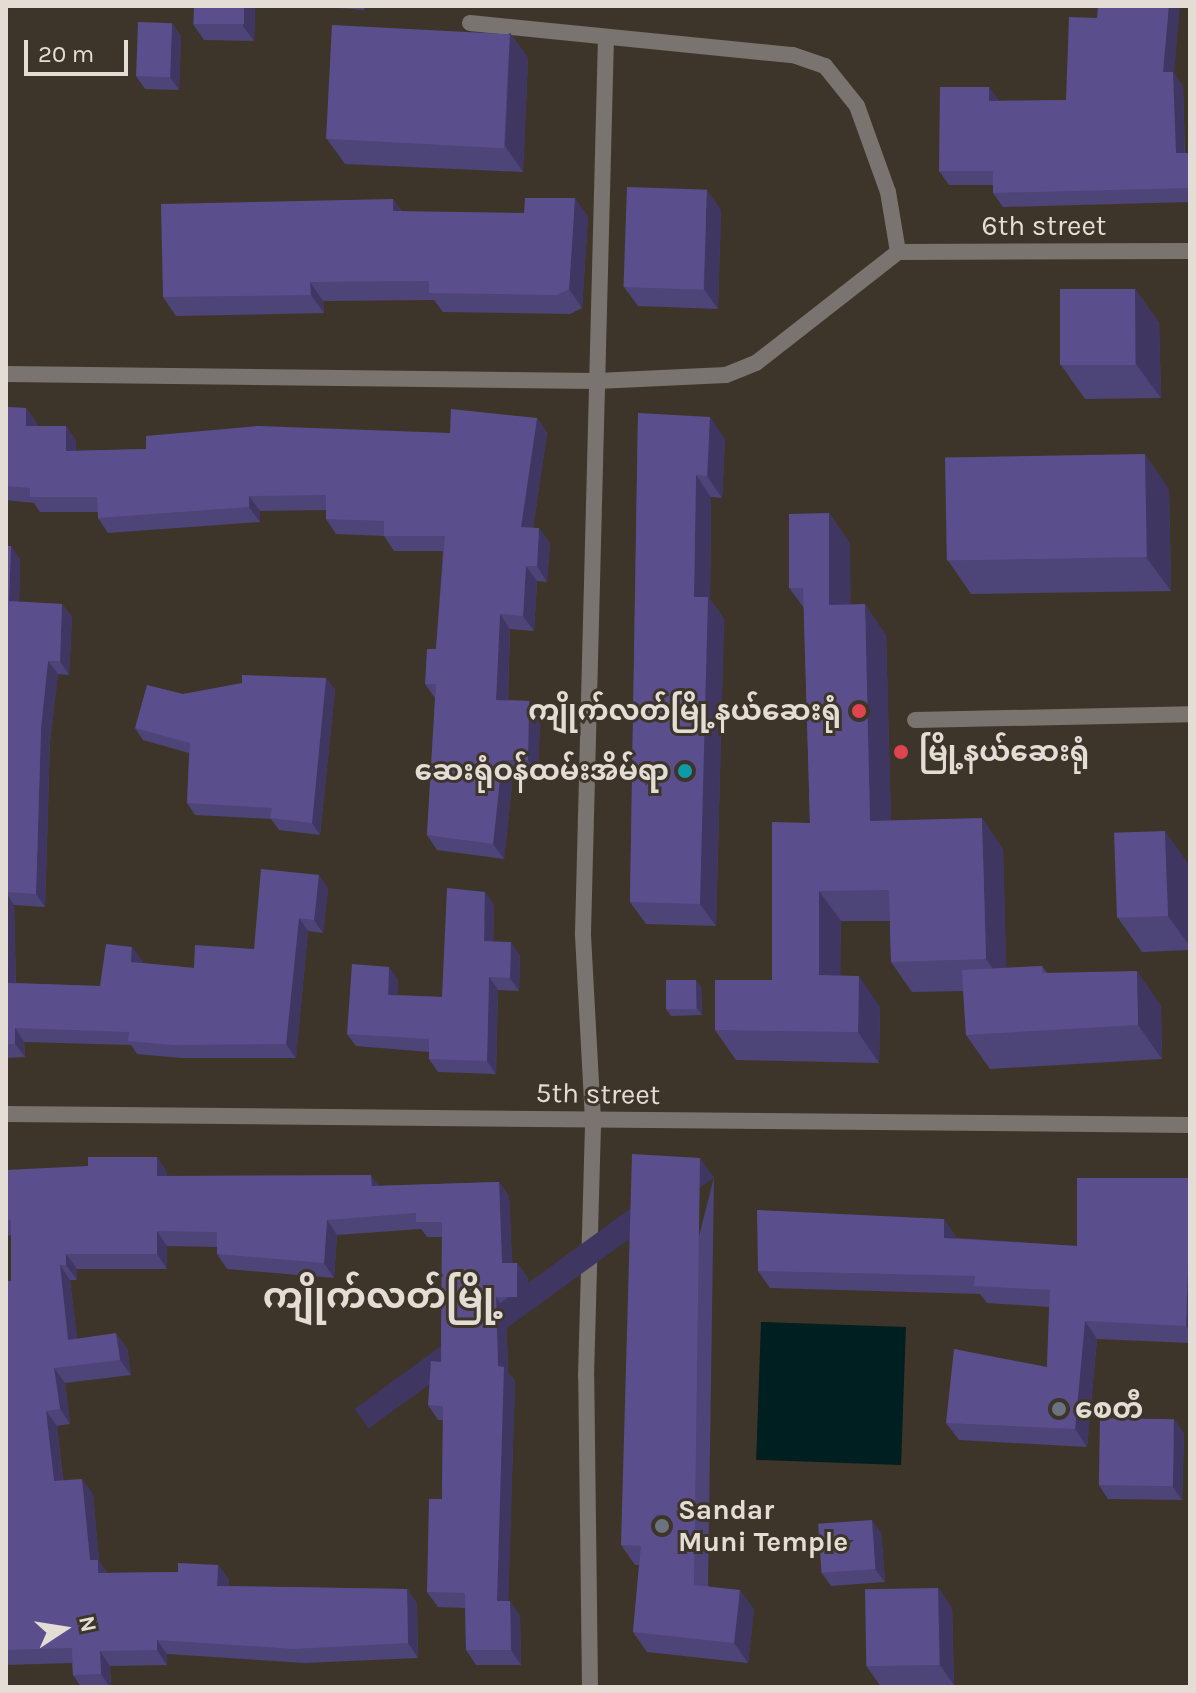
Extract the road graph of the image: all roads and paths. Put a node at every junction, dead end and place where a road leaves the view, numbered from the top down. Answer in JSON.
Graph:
{"nodes":[{"id":1,"x":470,"y":23,"type":"dead end"},
{"id":2,"x":606,"y":37,"type":"junction"},
{"id":3,"x":1190,"y":251,"type":"edge"},
{"id":4,"x":898,"y":252,"type":"junction"},
{"id":5,"x":6,"y":374,"type":"edge"},
{"id":6,"x":597,"y":381,"type":"junction"},
{"id":7,"x":1190,"y":714,"type":"edge"},
{"id":8,"x":915,"y":720,"type":"dead end"},
{"id":9,"x":6,"y":1114,"type":"edge"},
{"id":10,"x":593,"y":1120,"type":"junction"},
{"id":11,"x":1190,"y":1125,"type":"edge"},
{"id":12,"x":590,"y":1687,"type":"edge"}],
"edges":[{"from":1,"to":2,"type":"street"},
{"from":2,"to":4,"type":"street"},
{"from":2,"to":6,"type":"street"},
{"from":3,"to":4,"type":"street","name":"6th street"},
{"from":4,"to":6,"type":"street"},
{"from":5,"to":6,"type":"street"},
{"from":6,"to":10,"type":"street"},
{"from":7,"to":8,"type":"street"},
{"from":9,"to":10,"type":"street","name":"5th street"},
{"from":10,"to":11,"type":"street","name":"5th street"},
{"from":10,"to":12,"type":"street"}]}
